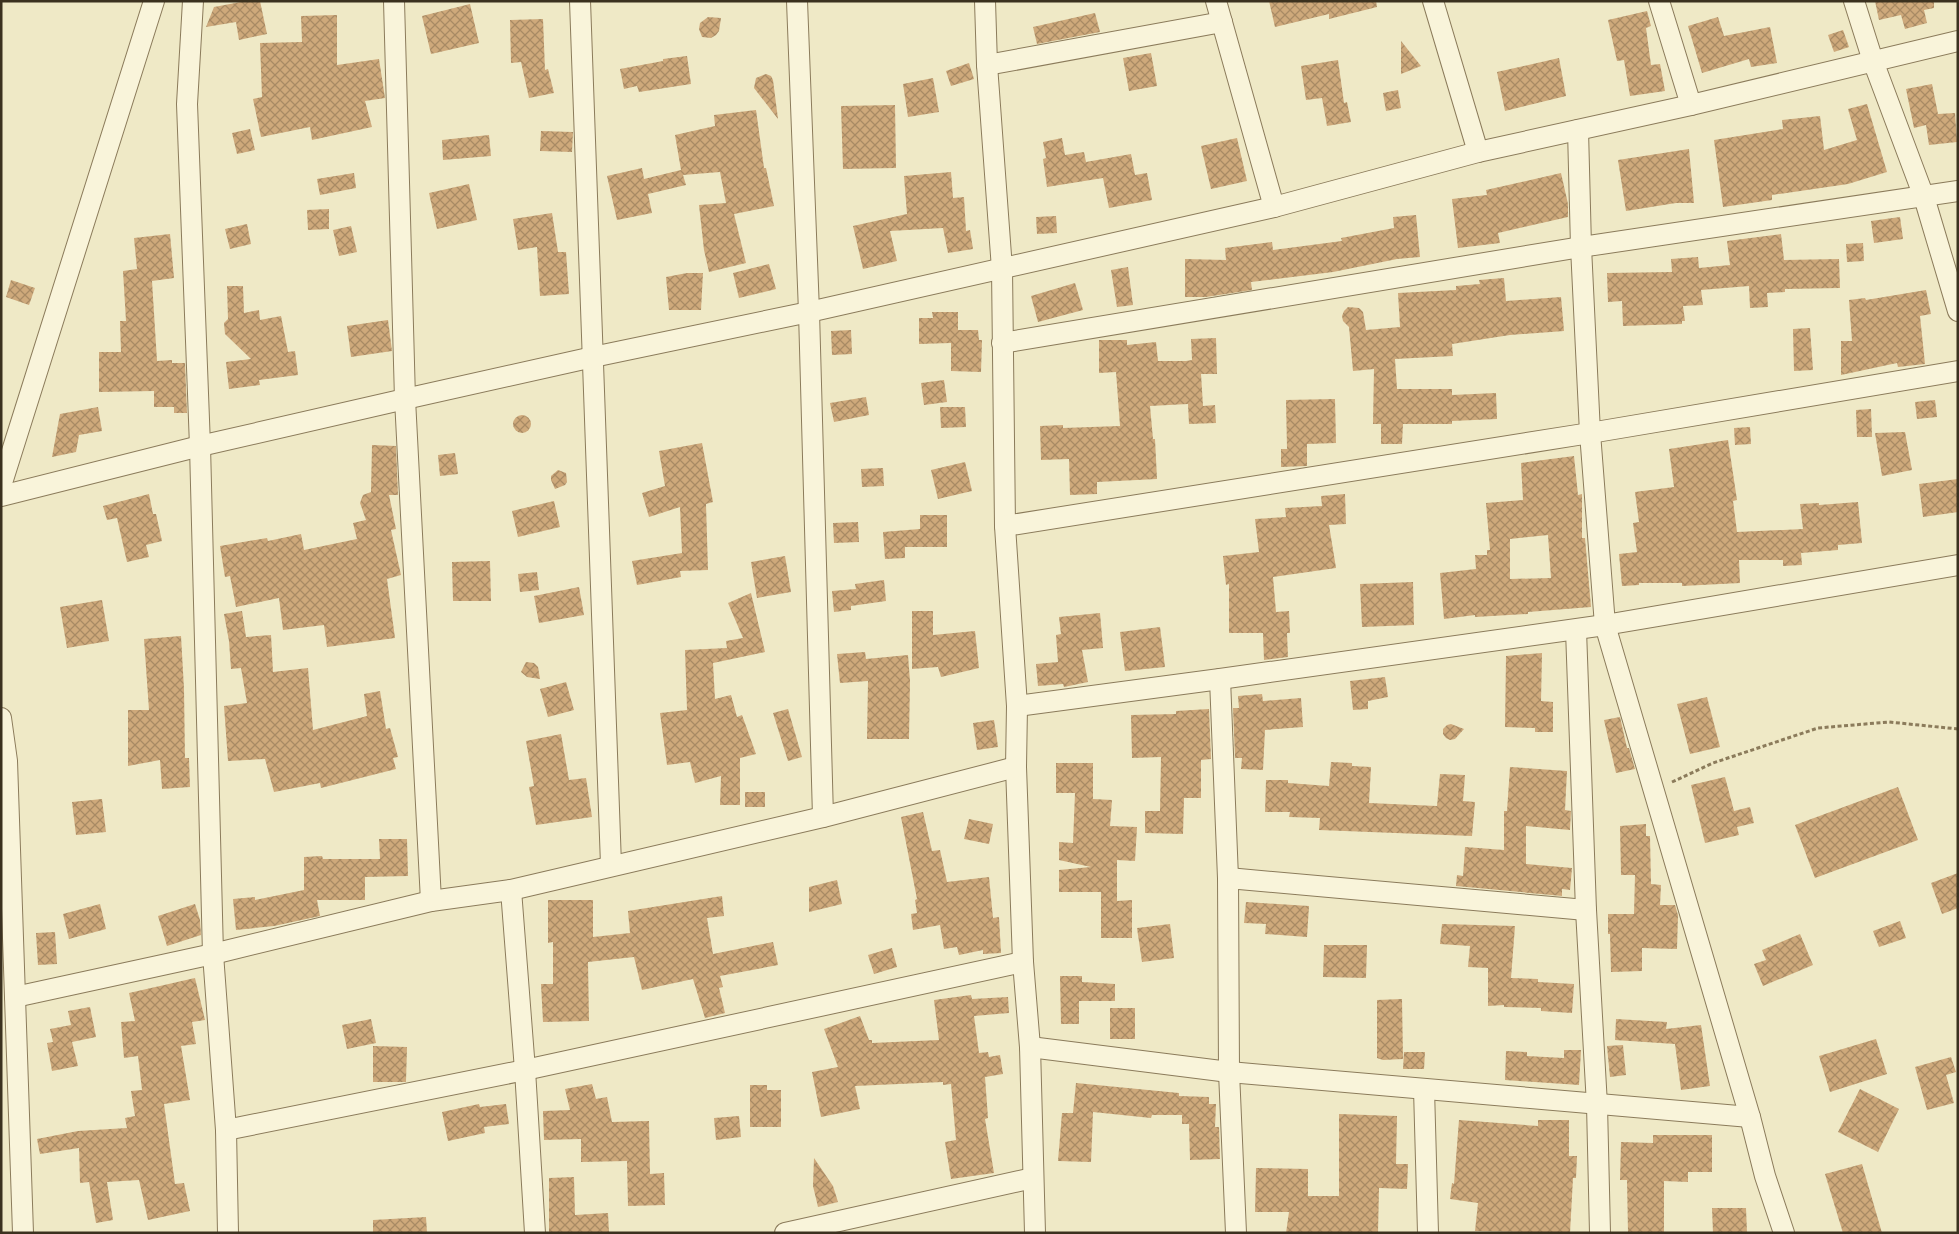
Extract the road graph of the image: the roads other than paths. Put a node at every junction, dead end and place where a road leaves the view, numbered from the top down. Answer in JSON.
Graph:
{"nodes":[{"id":1,"x":154,"y":1,"type":"edge"},
{"id":2,"x":193,"y":1,"type":"edge"},
{"id":3,"x":394,"y":1,"type":"edge"},
{"id":4,"x":580,"y":1,"type":"edge"},
{"id":5,"x":797,"y":1,"type":"edge"},
{"id":6,"x":985,"y":1,"type":"edge"},
{"id":7,"x":1216,"y":1,"type":"edge"},
{"id":8,"x":1433,"y":1,"type":"edge"},
{"id":9,"x":1659,"y":1,"type":"edge"},
{"id":10,"x":1854,"y":1,"type":"edge"},
{"id":11,"x":1222,"y":22,"type":"junction"},
{"id":12,"x":1958,"y":41,"type":"edge"},
{"id":13,"x":1873,"y":61,"type":"junction"},
{"id":14,"x":987,"y":66,"type":"junction"},
{"id":15,"x":1690,"y":105,"type":"junction"},
{"id":16,"x":1578,"y":130,"type":"junction"},
{"id":17,"x":1478,"y":152,"type":"junction"},
{"id":18,"x":1958,"y":191,"type":"edge"},
{"id":19,"x":1924,"y":197,"type":"junction"},
{"id":20,"x":1274,"y":207,"type":"junction"},
{"id":21,"x":1581,"y":247,"type":"junction"},
{"id":22,"x":1002,"y":269,"type":"junction"},
{"id":23,"x":1958,"y":311,"type":"edge"},
{"id":24,"x":809,"y":312,"type":"junction"},
{"id":25,"x":1002,"y":343,"type":"junction"},
{"id":26,"x":593,"y":357,"type":"junction"},
{"id":27,"x":1958,"y":372,"type":"edge"},
{"id":28,"x":405,"y":399,"type":"junction"},
{"id":29,"x":1590,"y":433,"type":"junction"},
{"id":30,"x":200,"y":446,"type":"junction"},
{"id":31,"x":1,"y":486,"type":"edge"},
{"id":32,"x":1,"y":496,"type":"edge"},
{"id":33,"x":1005,"y":526,"type":"junction"},
{"id":34,"x":1958,"y":565,"type":"edge"},
{"id":35,"x":1605,"y":625,"type":"junction"},
{"id":36,"x":1576,"y":630,"type":"junction"},
{"id":37,"x":1220,"y":680,"type":"junction"},
{"id":38,"x":1017,"y":706,"type":"junction"},
{"id":39,"x":1,"y":718,"type":"edge"},
{"id":40,"x":1016,"y":767,"type":"junction"},
{"id":41,"x":823,"y":817,"type":"junction"},
{"id":42,"x":611,"y":865,"type":"junction"},
{"id":43,"x":1228,"y":878,"type":"junction"},
{"id":44,"x":511,"y":890,"type":"junction"},
{"id":45,"x":431,"y":901,"type":"junction"},
{"id":46,"x":1586,"y":910,"type":"junction"},
{"id":47,"x":213,"y":954,"type":"junction"},
{"id":48,"x":1023,"y":962,"type":"junction"},
{"id":49,"x":15,"y":997,"type":"junction"},
{"id":50,"x":1030,"y":1047,"type":"junction"},
{"id":51,"x":525,"y":1070,"type":"junction"},
{"id":52,"x":1229,"y":1072,"type":"junction"},
{"id":53,"x":1424,"y":1089,"type":"junction"},
{"id":54,"x":1597,"y":1105,"type":"junction"},
{"id":55,"x":1750,"y":1117,"type":"junction"},
{"id":56,"x":226,"y":1130,"type":"junction"},
{"id":57,"x":1032,"y":1178,"type":"junction"},
{"id":58,"x":23,"y":1233,"type":"edge"},
{"id":59,"x":228,"y":1233,"type":"edge"},
{"id":60,"x":534,"y":1233,"type":"edge"},
{"id":61,"x":785,"y":1233,"type":"edge"},
{"id":62,"x":1035,"y":1233,"type":"edge"},
{"id":63,"x":1236,"y":1233,"type":"edge"},
{"id":64,"x":1428,"y":1233,"type":"edge"},
{"id":65,"x":1600,"y":1233,"type":"edge"},
{"id":66,"x":1784,"y":1233,"type":"edge"}],
"edges":[{"from":1,"to":31,"type":"street"},
{"from":2,"to":30,"type":"street"},
{"from":3,"to":28,"type":"street"},
{"from":4,"to":26,"type":"street"},
{"from":5,"to":24,"type":"street"},
{"from":6,"to":14,"type":"street"},
{"from":7,"to":11,"type":"street"},
{"from":8,"to":17,"type":"street"},
{"from":9,"to":15,"type":"street"},
{"from":10,"to":13,"type":"street"},
{"from":11,"to":14,"type":"street"},
{"from":11,"to":20,"type":"street"},
{"from":12,"to":13,"type":"street"},
{"from":13,"to":15,"type":"street"},
{"from":13,"to":19,"type":"street"},
{"from":14,"to":22,"type":"street"},
{"from":15,"to":16,"type":"street"},
{"from":16,"to":17,"type":"street"},
{"from":16,"to":21,"type":"street"},
{"from":17,"to":20,"type":"street"},
{"from":18,"to":19,"type":"street"},
{"from":19,"to":21,"type":"street"},
{"from":19,"to":23,"type":"street"},
{"from":20,"to":22,"type":"street"},
{"from":21,"to":25,"type":"street"},
{"from":21,"to":29,"type":"street"},
{"from":22,"to":24,"type":"street"},
{"from":22,"to":25,"type":"street"},
{"from":24,"to":26,"type":"street"},
{"from":24,"to":41,"type":"street"},
{"from":25,"to":33,"type":"street"},
{"from":26,"to":28,"type":"street"},
{"from":26,"to":42,"type":"street"},
{"from":27,"to":29,"type":"street"},
{"from":28,"to":30,"type":"street"},
{"from":28,"to":45,"type":"street"},
{"from":29,"to":33,"type":"street"},
{"from":29,"to":35,"type":"street"},
{"from":30,"to":32,"type":"street"},
{"from":30,"to":47,"type":"street"},
{"from":33,"to":38,"type":"street"},
{"from":34,"to":35,"type":"street"},
{"from":35,"to":36,"type":"street"},
{"from":35,"to":55,"type":"street"},
{"from":36,"to":37,"type":"street"},
{"from":36,"to":46,"type":"street"},
{"from":37,"to":38,"type":"street"},
{"from":37,"to":43,"type":"street"},
{"from":38,"to":40,"type":"street"},
{"from":39,"to":49,"type":"street"},
{"from":40,"to":41,"type":"street"},
{"from":40,"to":48,"type":"street"},
{"from":41,"to":42,"type":"street"},
{"from":42,"to":44,"type":"street"},
{"from":43,"to":46,"type":"street"},
{"from":43,"to":52,"type":"street"},
{"from":44,"to":45,"type":"street"},
{"from":44,"to":51,"type":"street"},
{"from":45,"to":47,"type":"street"},
{"from":46,"to":54,"type":"street"},
{"from":47,"to":49,"type":"street"},
{"from":47,"to":56,"type":"street"},
{"from":48,"to":50,"type":"street"},
{"from":48,"to":51,"type":"street"},
{"from":49,"to":58,"type":"street"},
{"from":50,"to":52,"type":"street"},
{"from":50,"to":57,"type":"street"},
{"from":51,"to":56,"type":"street"},
{"from":51,"to":60,"type":"street"},
{"from":52,"to":53,"type":"street"},
{"from":52,"to":63,"type":"street"},
{"from":53,"to":54,"type":"street"},
{"from":53,"to":64,"type":"street"},
{"from":54,"to":55,"type":"street"},
{"from":54,"to":65,"type":"street"},
{"from":55,"to":66,"type":"street"},
{"from":56,"to":59,"type":"street"},
{"from":57,"to":61,"type":"street"},
{"from":57,"to":62,"type":"street"}]}
